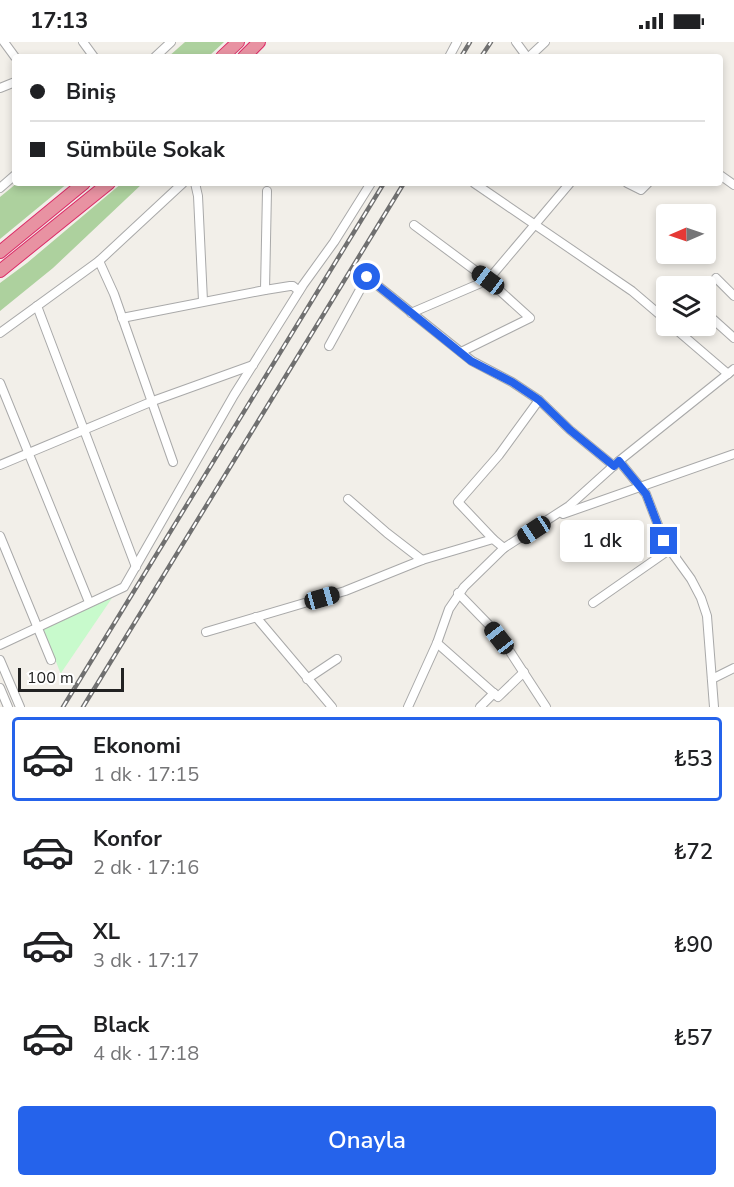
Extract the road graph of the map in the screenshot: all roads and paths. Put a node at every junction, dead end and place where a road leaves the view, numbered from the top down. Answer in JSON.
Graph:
{"nodes":[{"id":1,"x":238,"y":42,"type":"edge"},
{"id":2,"x":259,"y":42,"type":"edge"},
{"id":3,"x":516,"y":42,"type":"edge"},
{"id":4,"x":545,"y":42,"type":"edge"},
{"id":5,"x":170,"y":43,"type":"edge"},
{"id":6,"x":158,"y":54,"type":"edge"},
{"id":7,"x":225,"y":54,"type":"edge"},
{"id":8,"x":247,"y":54,"type":"edge"},
{"id":9,"x":526,"y":54,"type":"edge"},
{"id":10,"x":531,"y":54,"type":"edge"},
{"id":11,"x":12,"y":178,"type":"edge"},
{"id":12,"x":80,"y":186,"type":"edge"},
{"id":13,"x":105,"y":186,"type":"edge"},
{"id":14,"x":180,"y":186,"type":"edge"},
{"id":15,"x":196,"y":186,"type":"edge"},
{"id":16,"x":369,"y":186,"type":"edge"},
{"id":17,"x":478,"y":186,"type":"edge"},
{"id":18,"x":565,"y":186,"type":"edge"},
{"id":19,"x":0,"y":188,"type":"edge"},
{"id":20,"x":267,"y":191,"type":"dead end"},
{"id":21,"x":414,"y":225,"type":"dead end"},
{"id":22,"x":537,"y":225,"type":"junction"},
{"id":23,"x":0,"y":252,"type":"edge"},
{"id":24,"x":99,"y":261,"type":"junction"},
{"id":25,"x":0,"y":271,"type":"edge"},
{"id":26,"x":716,"y":278,"type":"dead end"},
{"id":27,"x":488,"y":280,"type":"junction"},
{"id":28,"x":265,"y":290,"type":"junction"},
{"id":29,"x":299,"y":291,"type":"junction"},
{"id":30,"x":734,"y":296,"type":"edge"},
{"id":31,"x":203,"y":301,"type":"junction"},
{"id":32,"x":38,"y":306,"type":"junction"},
{"id":33,"x":656,"y":311,"type":"edge"},
{"id":34,"x":411,"y":313,"type":"junction"},
{"id":35,"x":122,"y":318,"type":"junction"},
{"id":36,"x":716,"y":322,"type":"edge"},
{"id":37,"x":0,"y":333,"type":"edge"},
{"id":38,"x":685,"y":336,"type":"edge"},
{"id":39,"x":734,"y":338,"type":"edge"},
{"id":40,"x":329,"y":346,"type":"dead end"},
{"id":41,"x":461,"y":352,"type":"junction"},
{"id":42,"x":253,"y":365,"type":"junction"},
{"id":43,"x":731,"y":371,"type":"edge"},
{"id":44,"x":0,"y":383,"type":"edge"},
{"id":45,"x":539,"y":400,"type":"junction"},
{"id":46,"x":153,"y":401,"type":"junction"},
{"id":47,"x":84,"y":430,"type":"junction"},
{"id":48,"x":28,"y":454,"type":"junction"},
{"id":49,"x":734,"y":454,"type":"edge"},
{"id":50,"x":173,"y":462,"type":"dead end"},
{"id":51,"x":616,"y":463,"type":"junction"},
{"id":52,"x":0,"y":465,"type":"edge"},
{"id":53,"x":642,"y":487,"type":"junction"},
{"id":54,"x":348,"y":498,"type":"dead end"},
{"id":55,"x":555,"y":517,"type":"junction"},
{"id":56,"x":0,"y":536,"type":"edge"},
{"id":57,"x":493,"y":539,"type":"junction"},
{"id":58,"x":504,"y":549,"type":"junction"},
{"id":59,"x":669,"y":549,"type":"junction"},
{"id":60,"x":422,"y":560,"type":"junction"},
{"id":61,"x":136,"y":567,"type":"junction"},
{"id":62,"x":458,"y":593,"type":"junction"},
{"id":63,"x":89,"y":602,"type":"junction"},
{"id":64,"x":593,"y":603,"type":"dead end"},
{"id":65,"x":256,"y":618,"type":"junction"},
{"id":66,"x":37,"y":626,"type":"junction"},
{"id":67,"x":206,"y":632,"type":"dead end"},
{"id":68,"x":437,"y":643,"type":"junction"},
{"id":69,"x":0,"y":645,"type":"edge"},
{"id":70,"x":337,"y":659,"type":"dead end"},
{"id":71,"x":0,"y":660,"type":"edge"},
{"id":72,"x":51,"y":660,"type":"dead end"},
{"id":73,"x":734,"y":668,"type":"edge"},
{"id":74,"x":524,"y":672,"type":"junction"},
{"id":75,"x":307,"y":679,"type":"junction"},
{"id":76,"x":712,"y":679,"type":"junction"},
{"id":77,"x":0,"y":688,"type":"edge"},
{"id":78,"x":494,"y":693,"type":"junction"},
{"id":79,"x":8,"y":707,"type":"edge"},
{"id":80,"x":20,"y":707,"type":"edge"},
{"id":81,"x":332,"y":707,"type":"edge"},
{"id":82,"x":408,"y":707,"type":"edge"},
{"id":83,"x":480,"y":707,"type":"edge"},
{"id":84,"x":546,"y":707,"type":"edge"},
{"id":85,"x":714,"y":707,"type":"edge"}],
"edges":[{"from":1,"to":7,"type":"highway"},
{"from":2,"to":8,"type":"highway"},
{"from":3,"to":9,"type":"street"},
{"from":4,"to":10,"type":"street"},
{"from":5,"to":6,"type":"street"},
{"from":11,"to":19,"type":"street"},
{"from":12,"to":23,"type":"highway"},
{"from":13,"to":25,"type":"highway"},
{"from":14,"to":24,"type":"street"},
{"from":15,"to":31,"type":"street"},
{"from":16,"to":29,"type":"street"},
{"from":17,"to":22,"type":"street"},
{"from":18,"to":22,"type":"street"},
{"from":20,"to":28,"type":"street"},
{"from":21,"to":27,"type":"street"},
{"from":22,"to":27,"type":"street"},
{"from":22,"to":33,"type":"street"},
{"from":24,"to":32,"type":"street"},
{"from":24,"to":35,"type":"street"},
{"from":26,"to":30,"type":"street"},
{"from":27,"to":34,"type":"street"},
{"from":27,"to":41,"type":"street"},
{"from":28,"to":29,"type":"street"},
{"from":28,"to":31,"type":"street"},
{"from":29,"to":42,"type":"street"},
{"from":31,"to":35,"type":"street"},
{"from":32,"to":37,"type":"street"},
{"from":32,"to":47,"type":"street"},
{"from":34,"to":40,"type":"street"},
{"from":34,"to":41,"type":"street"},
{"from":35,"to":46,"type":"street"},
{"from":36,"to":39,"type":"street"},
{"from":38,"to":43,"type":"street"},
{"from":41,"to":45,"type":"street"},
{"from":42,"to":46,"type":"street"},
{"from":42,"to":61,"type":"street"},
{"from":43,"to":51,"type":"street"},
{"from":44,"to":48,"type":"street"},
{"from":45,"to":51,"type":"street"},
{"from":45,"to":57,"type":"street"},
{"from":46,"to":47,"type":"street"},
{"from":46,"to":50,"type":"street"},
{"from":47,"to":48,"type":"street"},
{"from":47,"to":61,"type":"street"},
{"from":48,"to":52,"type":"street"},
{"from":48,"to":63,"type":"street"},
{"from":49,"to":53,"type":"street"},
{"from":51,"to":53,"type":"street"},
{"from":51,"to":55,"type":"street"},
{"from":53,"to":55,"type":"street"},
{"from":53,"to":59,"type":"street"},
{"from":54,"to":60,"type":"street"},
{"from":55,"to":58,"type":"street"},
{"from":56,"to":66,"type":"street"},
{"from":57,"to":58,"type":"street"},
{"from":57,"to":60,"type":"street"},
{"from":58,"to":62,"type":"street"},
{"from":59,"to":64,"type":"street"},
{"from":59,"to":76,"type":"street"},
{"from":60,"to":65,"type":"street"},
{"from":61,"to":63,"type":"street"},
{"from":62,"to":68,"type":"street"},
{"from":62,"to":74,"type":"street"},
{"from":63,"to":66,"type":"street"},
{"from":65,"to":67,"type":"street"},
{"from":65,"to":75,"type":"street"},
{"from":66,"to":69,"type":"street"},
{"from":66,"to":72,"type":"street"},
{"from":68,"to":78,"type":"street"},
{"from":68,"to":82,"type":"street"},
{"from":70,"to":75,"type":"street"},
{"from":71,"to":80,"type":"street"},
{"from":73,"to":76,"type":"street"},
{"from":74,"to":78,"type":"street"},
{"from":74,"to":84,"type":"street"},
{"from":75,"to":81,"type":"street"},
{"from":76,"to":85,"type":"street"},
{"from":77,"to":79,"type":"street"},
{"from":78,"to":83,"type":"street"}]}
